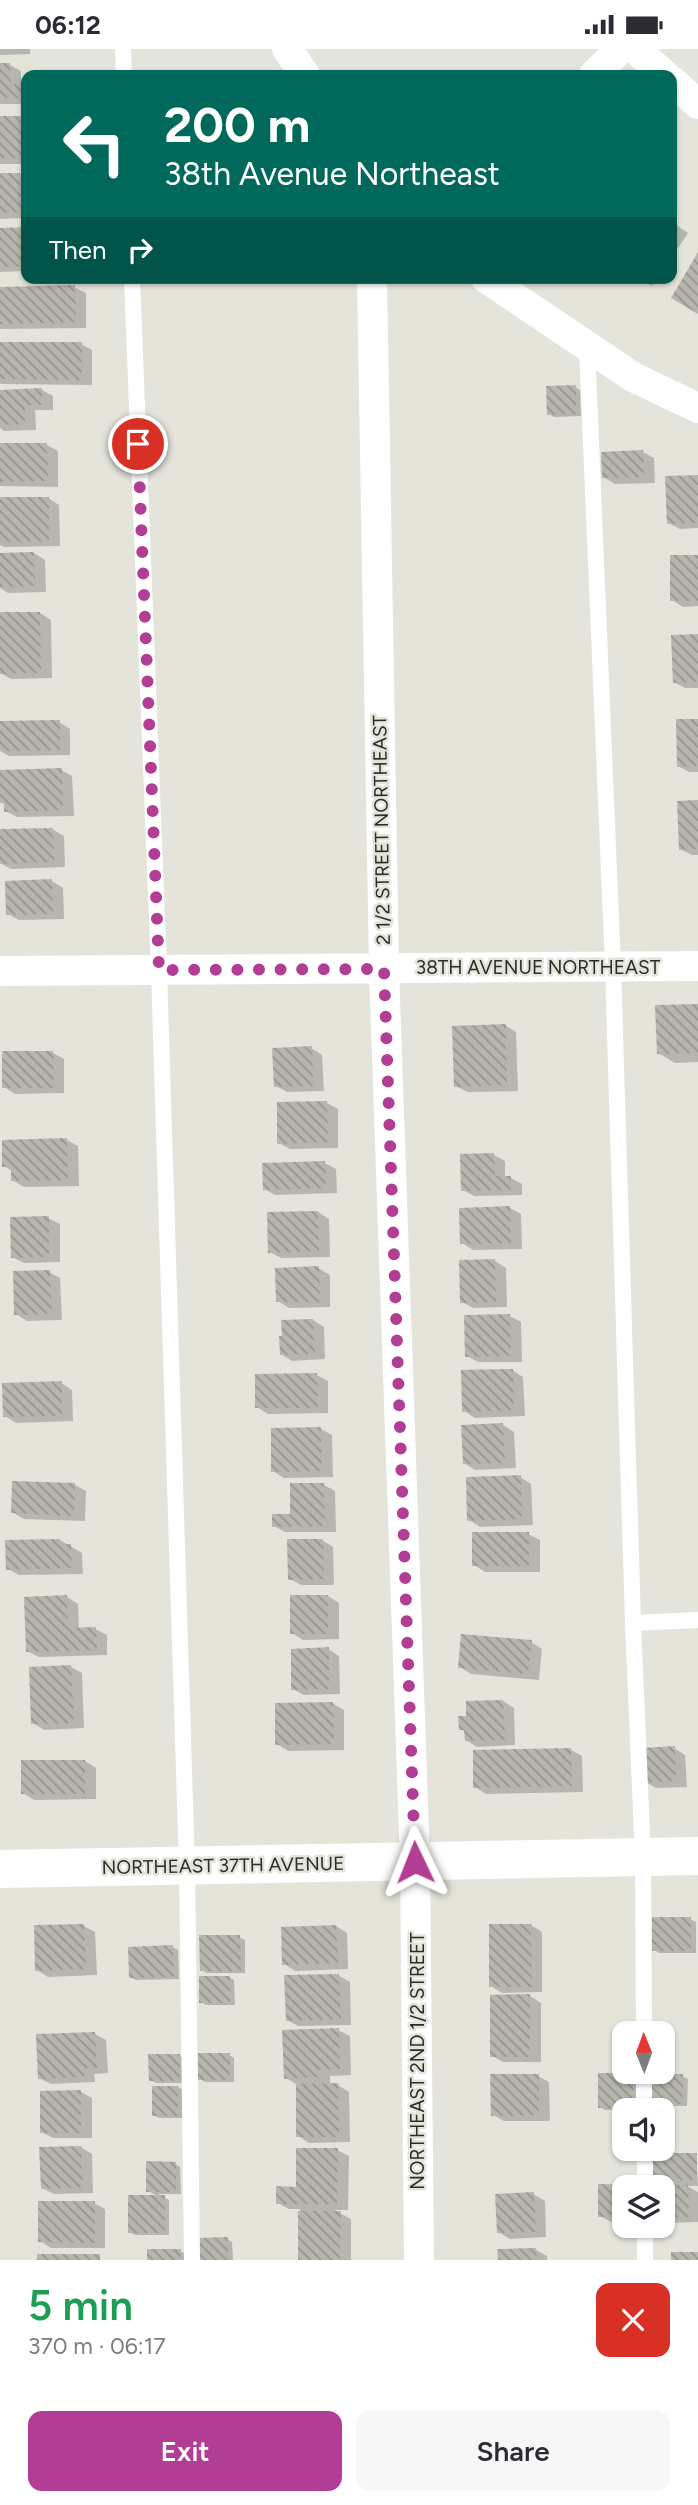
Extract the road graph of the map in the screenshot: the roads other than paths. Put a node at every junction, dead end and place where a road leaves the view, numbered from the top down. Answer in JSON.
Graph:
{"nodes":[{"id":1,"x":123,"y":49,"type":"edge"},
{"id":2,"x":287,"y":49,"type":"edge"},
{"id":3,"x":620,"y":49,"type":"edge"},
{"id":4,"x":635,"y":49,"type":"edge"},
{"id":5,"x":124,"y":70,"type":"edge"},
{"id":6,"x":302,"y":70,"type":"edge"},
{"id":7,"x":599,"y":70,"type":"edge"},
{"id":8,"x":659,"y":70,"type":"edge"},
{"id":9,"x":677,"y":85,"type":"edge"},
{"id":10,"x":698,"y":104,"type":"edge"},
{"id":11,"x":132,"y":284,"type":"edge"},
{"id":12,"x":495,"y":284,"type":"edge"},
{"id":13,"x":372,"y":290,"type":"edge"},
{"id":14,"x":587,"y":347,"type":"junction"},
{"id":15,"x":698,"y":408,"type":"edge"},
{"id":16,"x":698,"y":966,"type":"edge"},
{"id":17,"x":613,"y":967,"type":"junction"},
{"id":18,"x":384,"y":969,"type":"junction"},
{"id":19,"x":159,"y":970,"type":"junction"},
{"id":20,"x":0,"y":971,"type":"edge"},
{"id":21,"x":698,"y":1620,"type":"edge"},
{"id":22,"x":633,"y":1623,"type":"junction"},
{"id":23,"x":698,"y":1856,"type":"edge"},
{"id":24,"x":643,"y":1857,"type":"junction"},
{"id":25,"x":415,"y":1862,"type":"junction"},
{"id":26,"x":187,"y":1866,"type":"junction"},
{"id":27,"x":0,"y":1869,"type":"edge"},
{"id":28,"x":644,"y":2021,"type":"edge"},
{"id":29,"x":645,"y":2238,"type":"edge"},
{"id":30,"x":192,"y":2260,"type":"edge"},
{"id":31,"x":419,"y":2260,"type":"edge"},
{"id":32,"x":645,"y":2260,"type":"edge"}],
"edges":[{"from":1,"to":5,"type":"lane"},
{"from":2,"to":6,"type":"street"},
{"from":3,"to":7,"type":"street"},
{"from":4,"to":8,"type":"street"},
{"from":9,"to":10,"type":"street"},
{"from":11,"to":19,"type":"lane"},
{"from":12,"to":14,"type":"street"},
{"from":13,"to":18,"type":"street","name":"2 1/2 STREET NORTHEAST"},
{"from":14,"to":15,"type":"street"},
{"from":14,"to":17,"type":"lane"},
{"from":16,"to":17,"type":"street","name":"38TH AVENUE NORTHEAST"},
{"from":17,"to":18,"type":"street","name":"38TH AVENUE NORTHEAST"},
{"from":17,"to":22,"type":"lane"},
{"from":18,"to":19,"type":"street","name":"38TH AVENUE NORTHEAST"},
{"from":18,"to":25,"type":"street","name":"2 1/2 STREET NORTHEAST"},
{"from":19,"to":20,"type":"street","name":"38TH AVENUE NORTHEAST"},
{"from":19,"to":26,"type":"lane"},
{"from":21,"to":22,"type":"lane"},
{"from":22,"to":24,"type":"lane"},
{"from":23,"to":24,"type":"street","name":"NORTHEAST 37TH AVENUE"},
{"from":24,"to":25,"type":"street","name":"NORTHEAST 37TH AVENUE"},
{"from":24,"to":28,"type":"lane"},
{"from":25,"to":26,"type":"street","name":"NORTHEAST 37TH AVENUE"},
{"from":25,"to":31,"type":"street","name":"NORTHEAST 2ND 1/2 STREET"},
{"from":26,"to":27,"type":"street","name":"NORTHEAST 37TH AVENUE"},
{"from":26,"to":30,"type":"lane"},
{"from":29,"to":32,"type":"lane"}]}
